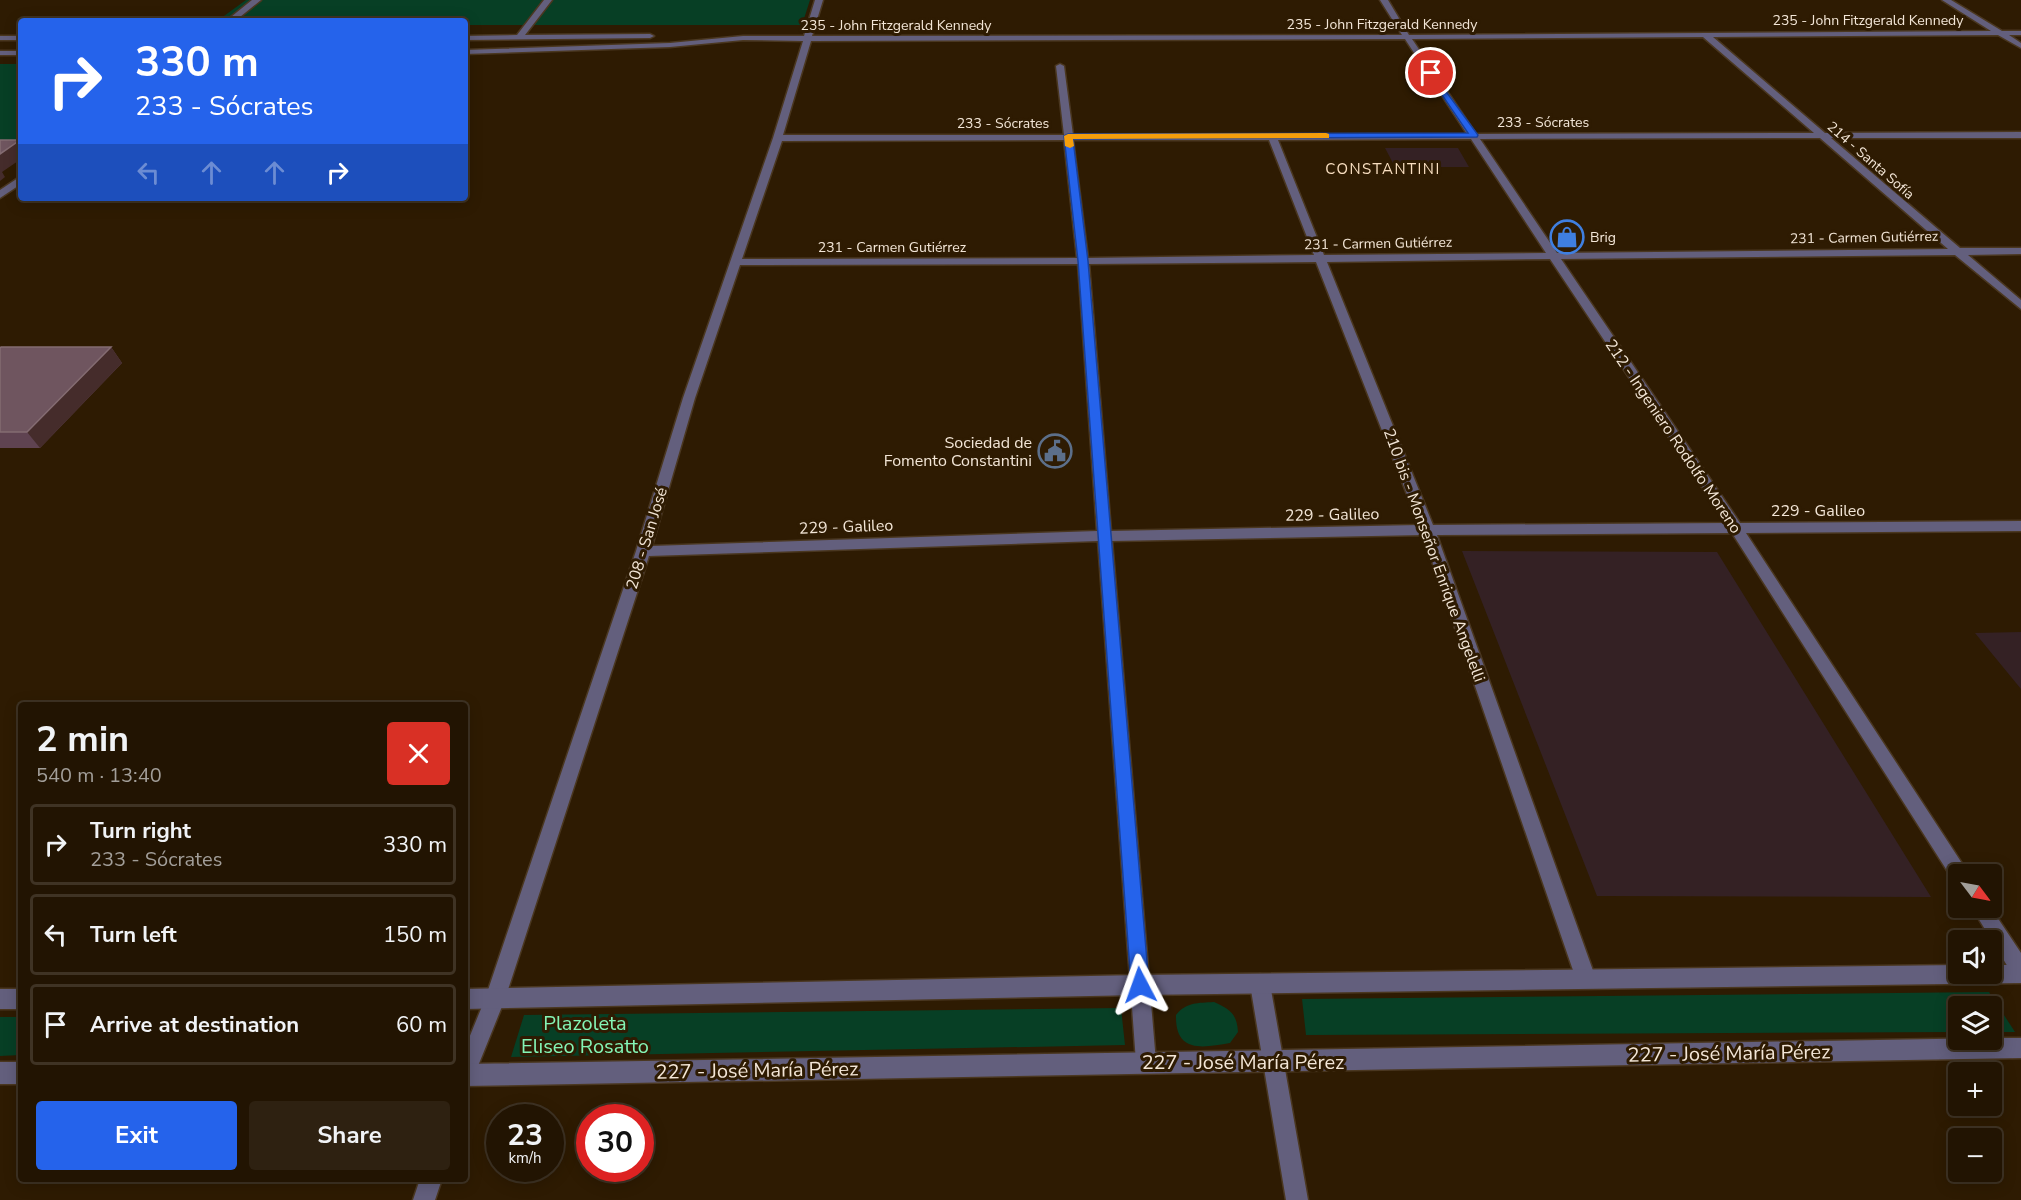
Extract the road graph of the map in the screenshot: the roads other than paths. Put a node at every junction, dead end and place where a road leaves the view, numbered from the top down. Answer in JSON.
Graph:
{"nodes":[{"id":1,"x":257,"y":0,"type":"edge"},
{"id":2,"x":548,"y":0,"type":"edge"},
{"id":3,"x":819,"y":0,"type":"edge"},
{"id":4,"x":1384,"y":0,"type":"edge"},
{"id":5,"x":1946,"y":0,"type":"edge"},
{"id":6,"x":234,"y":18,"type":"edge"},
{"id":7,"x":1999,"y":33,"type":"junction"},
{"id":8,"x":2021,"y":33,"type":"edge"},
{"id":9,"x":1704,"y":34,"type":"junction"},
{"id":10,"x":670,"y":35,"type":"dead end"},
{"id":11,"x":658,"y":36,"type":"dead end"},
{"id":12,"x":520,"y":37,"type":"junction"},
{"id":13,"x":1407,"y":37,"type":"junction"},
{"id":14,"x":0,"y":38,"type":"edge"},
{"id":15,"x":18,"y":38,"type":"edge"},
{"id":16,"x":468,"y":38,"type":"edge"},
{"id":17,"x":743,"y":38,"type":"junction"},
{"id":18,"x":806,"y":39,"type":"junction"},
{"id":19,"x":2021,"y":46,"type":"edge"},
{"id":20,"x":468,"y":52,"type":"edge"},
{"id":21,"x":0,"y":53,"type":"edge"},
{"id":22,"x":18,"y":53,"type":"edge"},
{"id":23,"x":1060,"y":66,"type":"dead end"},
{"id":24,"x":1474,"y":135,"type":"junction"},
{"id":25,"x":1822,"y":135,"type":"junction"},
{"id":26,"x":2021,"y":135,"type":"edge"},
{"id":27,"x":1068,"y":136,"type":"junction"},
{"id":28,"x":1272,"y":136,"type":"junction"},
{"id":29,"x":778,"y":138,"type":"junction"},
{"id":30,"x":18,"y":181,"type":"edge"},
{"id":31,"x":0,"y":195,"type":"edge"},
{"id":32,"x":1957,"y":250,"type":"junction"},
{"id":33,"x":2021,"y":251,"type":"edge"},
{"id":34,"x":1554,"y":255,"type":"junction"},
{"id":35,"x":1322,"y":259,"type":"junction"},
{"id":36,"x":1083,"y":261,"type":"junction"},
{"id":37,"x":735,"y":262,"type":"junction"},
{"id":38,"x":2021,"y":306,"type":"edge"},
{"id":39,"x":2021,"y":526,"type":"edge"},
{"id":40,"x":1736,"y":528,"type":"junction"},
{"id":41,"x":1428,"y":530,"type":"junction"},
{"id":42,"x":1106,"y":536,"type":"junction"},
{"id":43,"x":643,"y":551,"type":"junction"},
{"id":44,"x":1954,"y":864,"type":"edge"},
{"id":45,"x":1987,"y":918,"type":"edge"},
{"id":46,"x":2021,"y":972,"type":"edge"},
{"id":47,"x":1586,"y":979,"type":"junction"},
{"id":48,"x":1260,"y":984,"type":"junction"},
{"id":49,"x":1140,"y":985,"type":"junction"},
{"id":50,"x":0,"y":999,"type":"edge"},
{"id":51,"x":18,"y":999,"type":"edge"},
{"id":52,"x":468,"y":999,"type":"edge"},
{"id":53,"x":495,"y":999,"type":"junction"},
{"id":54,"x":2021,"y":1048,"type":"edge"},
{"id":55,"x":1146,"y":1062,"type":"junction"},
{"id":56,"x":1275,"y":1062,"type":"junction"},
{"id":57,"x":468,"y":1066,"type":"edge"},
{"id":58,"x":0,"y":1073,"type":"edge"},
{"id":59,"x":18,"y":1073,"type":"edge"},
{"id":60,"x":468,"y":1074,"type":"edge"},
{"id":61,"x":430,"y":1182,"type":"edge"},
{"id":62,"x":424,"y":1200,"type":"edge"},
{"id":63,"x":1297,"y":1200,"type":"edge"}],
"edges":[{"from":1,"to":6,"type":"street"},
{"from":2,"to":12,"type":"street"},
{"from":3,"to":18,"type":"street","name":"208 - San José"},
{"from":4,"to":13,"type":"street","name":"212 - Ingeniero Rodolfo Moreno"},
{"from":5,"to":7,"type":"street"},
{"from":7,"to":8,"type":"street","name":"235 - John Fitzgerald Kennedy"},
{"from":7,"to":9,"type":"street","name":"235 - John Fitzgerald Kennedy"},
{"from":7,"to":19,"type":"street"},
{"from":9,"to":13,"type":"street","name":"235 - John Fitzgerald Kennedy"},
{"from":9,"to":25,"type":"street","name":"214 - Santa Sofía"},
{"from":10,"to":17,"type":"street","name":"235 - John Fitzgerald Kennedy"},
{"from":11,"to":12,"type":"street"},
{"from":12,"to":16,"type":"street"},
{"from":13,"to":18,"type":"street","name":"235 - John Fitzgerald Kennedy"},
{"from":13,"to":24,"type":"street","name":"212 - Ingeniero Rodolfo Moreno"},
{"from":14,"to":15,"type":"street"},
{"from":17,"to":18,"type":"street","name":"235 - John Fitzgerald Kennedy"},
{"from":17,"to":20,"type":"street","name":"235 - John Fitzgerald Kennedy"},
{"from":18,"to":29,"type":"street","name":"208 - San José"},
{"from":21,"to":22,"type":"street"},
{"from":23,"to":27,"type":"street"},
{"from":24,"to":25,"type":"street","name":"233 - Sócrates"},
{"from":24,"to":28,"type":"street","name":"233 - Sócrates"},
{"from":24,"to":34,"type":"street","name":"212 - Ingeniero Rodolfo Moreno"},
{"from":25,"to":26,"type":"street","name":"233 - Sócrates"},
{"from":25,"to":32,"type":"street","name":"214 - Santa Sofía"},
{"from":27,"to":28,"type":"street","name":"233 - Sócrates"},
{"from":27,"to":29,"type":"street","name":"233 - Sócrates"},
{"from":27,"to":36,"type":"street"},
{"from":28,"to":35,"type":"street","name":"210 bis - Monseñor Enrique Angelelli"},
{"from":29,"to":37,"type":"street","name":"208 - San José"},
{"from":30,"to":31,"type":"street"},
{"from":32,"to":33,"type":"street","name":"231 - Carmen Gutiérrez"},
{"from":32,"to":34,"type":"street","name":"231 - Carmen Gutiérrez"},
{"from":32,"to":38,"type":"street","name":"214 - Santa Sofía"},
{"from":34,"to":35,"type":"street","name":"231 - Carmen Gutiérrez"},
{"from":34,"to":40,"type":"street","name":"212 - Ingeniero Rodolfo Moreno"},
{"from":35,"to":36,"type":"street","name":"231 - Carmen Gutiérrez"},
{"from":35,"to":41,"type":"street","name":"210 bis - Monseñor Enrique Angelelli"},
{"from":36,"to":37,"type":"street","name":"231 - Carmen Gutiérrez"},
{"from":36,"to":42,"type":"street"},
{"from":37,"to":43,"type":"street","name":"208 - San José"},
{"from":39,"to":40,"type":"street","name":"229 - Galileo"},
{"from":40,"to":41,"type":"street","name":"229 - Galileo"},
{"from":40,"to":44,"type":"street","name":"212 - Ingeniero Rodolfo Moreno"},
{"from":41,"to":42,"type":"street","name":"229 - Galileo"},
{"from":41,"to":47,"type":"street","name":"210 bis - Monseñor Enrique Angelelli"},
{"from":42,"to":43,"type":"street","name":"229 - Galileo"},
{"from":42,"to":49,"type":"street"},
{"from":43,"to":53,"type":"street","name":"208 - San José"},
{"from":45,"to":46,"type":"street"},
{"from":46,"to":47,"type":"street"},
{"from":47,"to":48,"type":"street"},
{"from":48,"to":49,"type":"street"},
{"from":48,"to":56,"type":"street"},
{"from":49,"to":53,"type":"street"},
{"from":49,"to":55,"type":"street"},
{"from":50,"to":51,"type":"street"},
{"from":52,"to":53,"type":"street"},
{"from":53,"to":57,"type":"street","name":"208 - San José"},
{"from":54,"to":56,"type":"street","name":"227 - José María Pérez"},
{"from":55,"to":56,"type":"street","name":"227 - José María Pérez"},
{"from":55,"to":60,"type":"street","name":"227 - José María Pérez"},
{"from":56,"to":63,"type":"street"},
{"from":58,"to":59,"type":"street"},
{"from":61,"to":62,"type":"street"}]}
